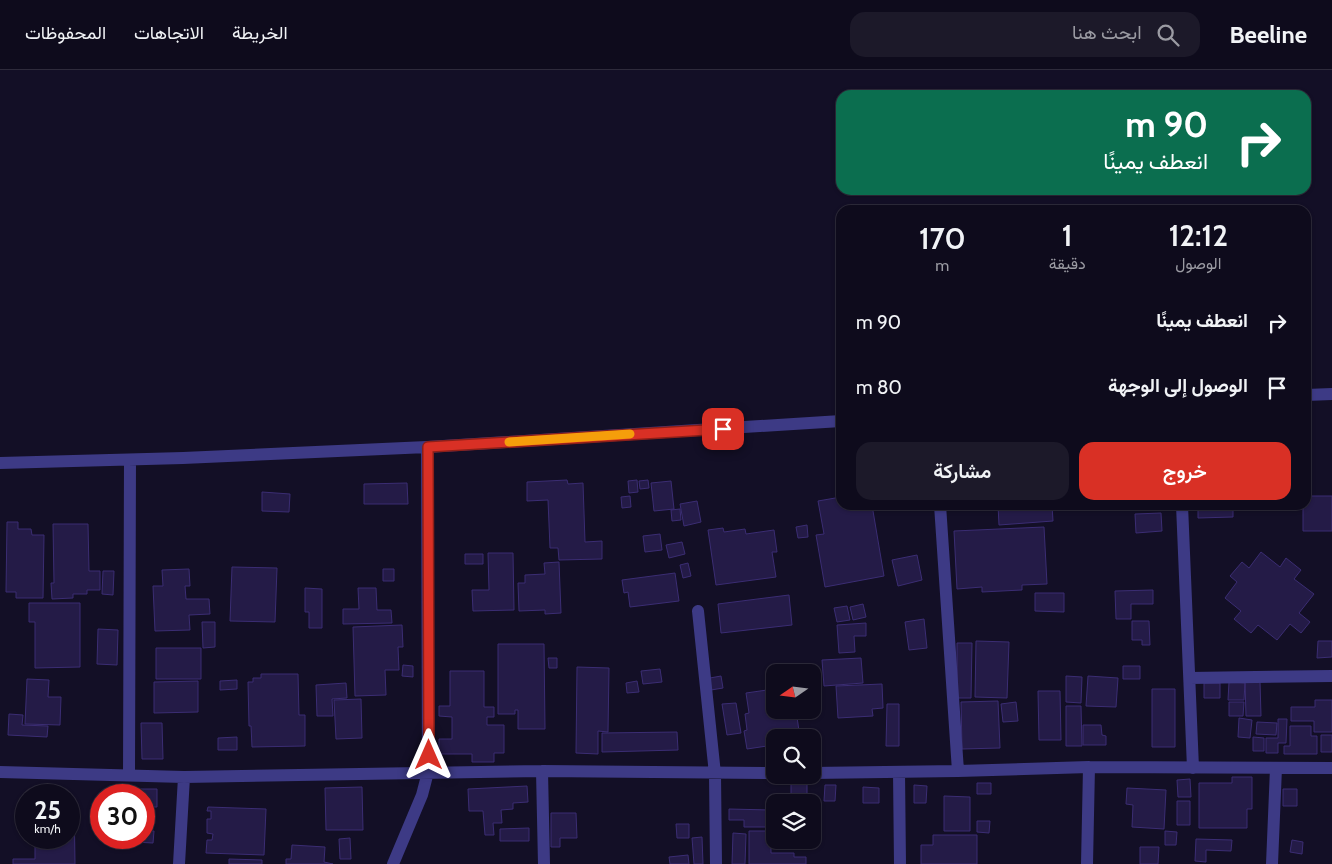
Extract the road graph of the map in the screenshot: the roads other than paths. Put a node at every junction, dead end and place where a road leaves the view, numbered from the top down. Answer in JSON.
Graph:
{"nodes":[{"id":1,"x":1332,"y":394,"type":"edge"},
{"id":2,"x":1311,"y":395,"type":"edge"},
{"id":3,"x":836,"y":421,"type":"edge"},
{"id":4,"x":428,"y":447,"type":"junction"},
{"id":5,"x":130,"y":460,"type":"junction"},
{"id":6,"x":0,"y":464,"type":"edge"},
{"id":7,"x":940,"y":510,"type":"edge"},
{"id":8,"x":1182,"y":510,"type":"edge"},
{"id":9,"x":698,"y":610,"type":"dead end"},
{"id":10,"x":1332,"y":676,"type":"edge"},
{"id":11,"x":1190,"y":678,"type":"junction"},
{"id":12,"x":1089,"y":767,"type":"junction"},
{"id":13,"x":1194,"y":768,"type":"junction"},
{"id":14,"x":1276,"y":768,"type":"junction"},
{"id":15,"x":1332,"y":768,"type":"edge"},
{"id":16,"x":542,"y":771,"type":"junction"},
{"id":17,"x":958,"y":771,"type":"junction"},
{"id":18,"x":0,"y":772,"type":"edge"},
{"id":19,"x":428,"y":772,"type":"junction"},
{"id":20,"x":899,"y":772,"type":"junction"},
{"id":21,"x":766,"y":773,"type":"edge"},
{"id":22,"x":821,"y":773,"type":"edge"},
{"id":23,"x":715,"y":774,"type":"junction"},
{"id":24,"x":129,"y":775,"type":"junction"},
{"id":25,"x":184,"y":777,"type":"junction"},
{"id":26,"x":179,"y":864,"type":"edge"},
{"id":27,"x":393,"y":864,"type":"edge"},
{"id":28,"x":544,"y":864,"type":"edge"},
{"id":29,"x":716,"y":864,"type":"edge"},
{"id":30,"x":900,"y":864,"type":"edge"},
{"id":31,"x":1087,"y":864,"type":"edge"},
{"id":32,"x":1272,"y":864,"type":"edge"}],
"edges":[{"from":1,"to":2,"type":"street"},
{"from":3,"to":4,"type":"street"},
{"from":4,"to":5,"type":"street"},
{"from":4,"to":19,"type":"street"},
{"from":5,"to":6,"type":"street"},
{"from":5,"to":24,"type":"street"},
{"from":7,"to":17,"type":"street"},
{"from":8,"to":11,"type":"street"},
{"from":9,"to":23,"type":"street"},
{"from":10,"to":11,"type":"street"},
{"from":11,"to":13,"type":"street"},
{"from":12,"to":13,"type":"street"},
{"from":12,"to":17,"type":"street"},
{"from":12,"to":31,"type":"street"},
{"from":13,"to":14,"type":"street"},
{"from":14,"to":15,"type":"street"},
{"from":14,"to":32,"type":"street"},
{"from":16,"to":19,"type":"street"},
{"from":16,"to":23,"type":"street"},
{"from":16,"to":28,"type":"street"},
{"from":17,"to":20,"type":"street"},
{"from":18,"to":24,"type":"street"},
{"from":19,"to":25,"type":"street"},
{"from":19,"to":27,"type":"street"},
{"from":20,"to":22,"type":"street"},
{"from":20,"to":30,"type":"street"},
{"from":21,"to":23,"type":"street"},
{"from":23,"to":29,"type":"street"},
{"from":24,"to":25,"type":"street"},
{"from":25,"to":26,"type":"street"}]}
